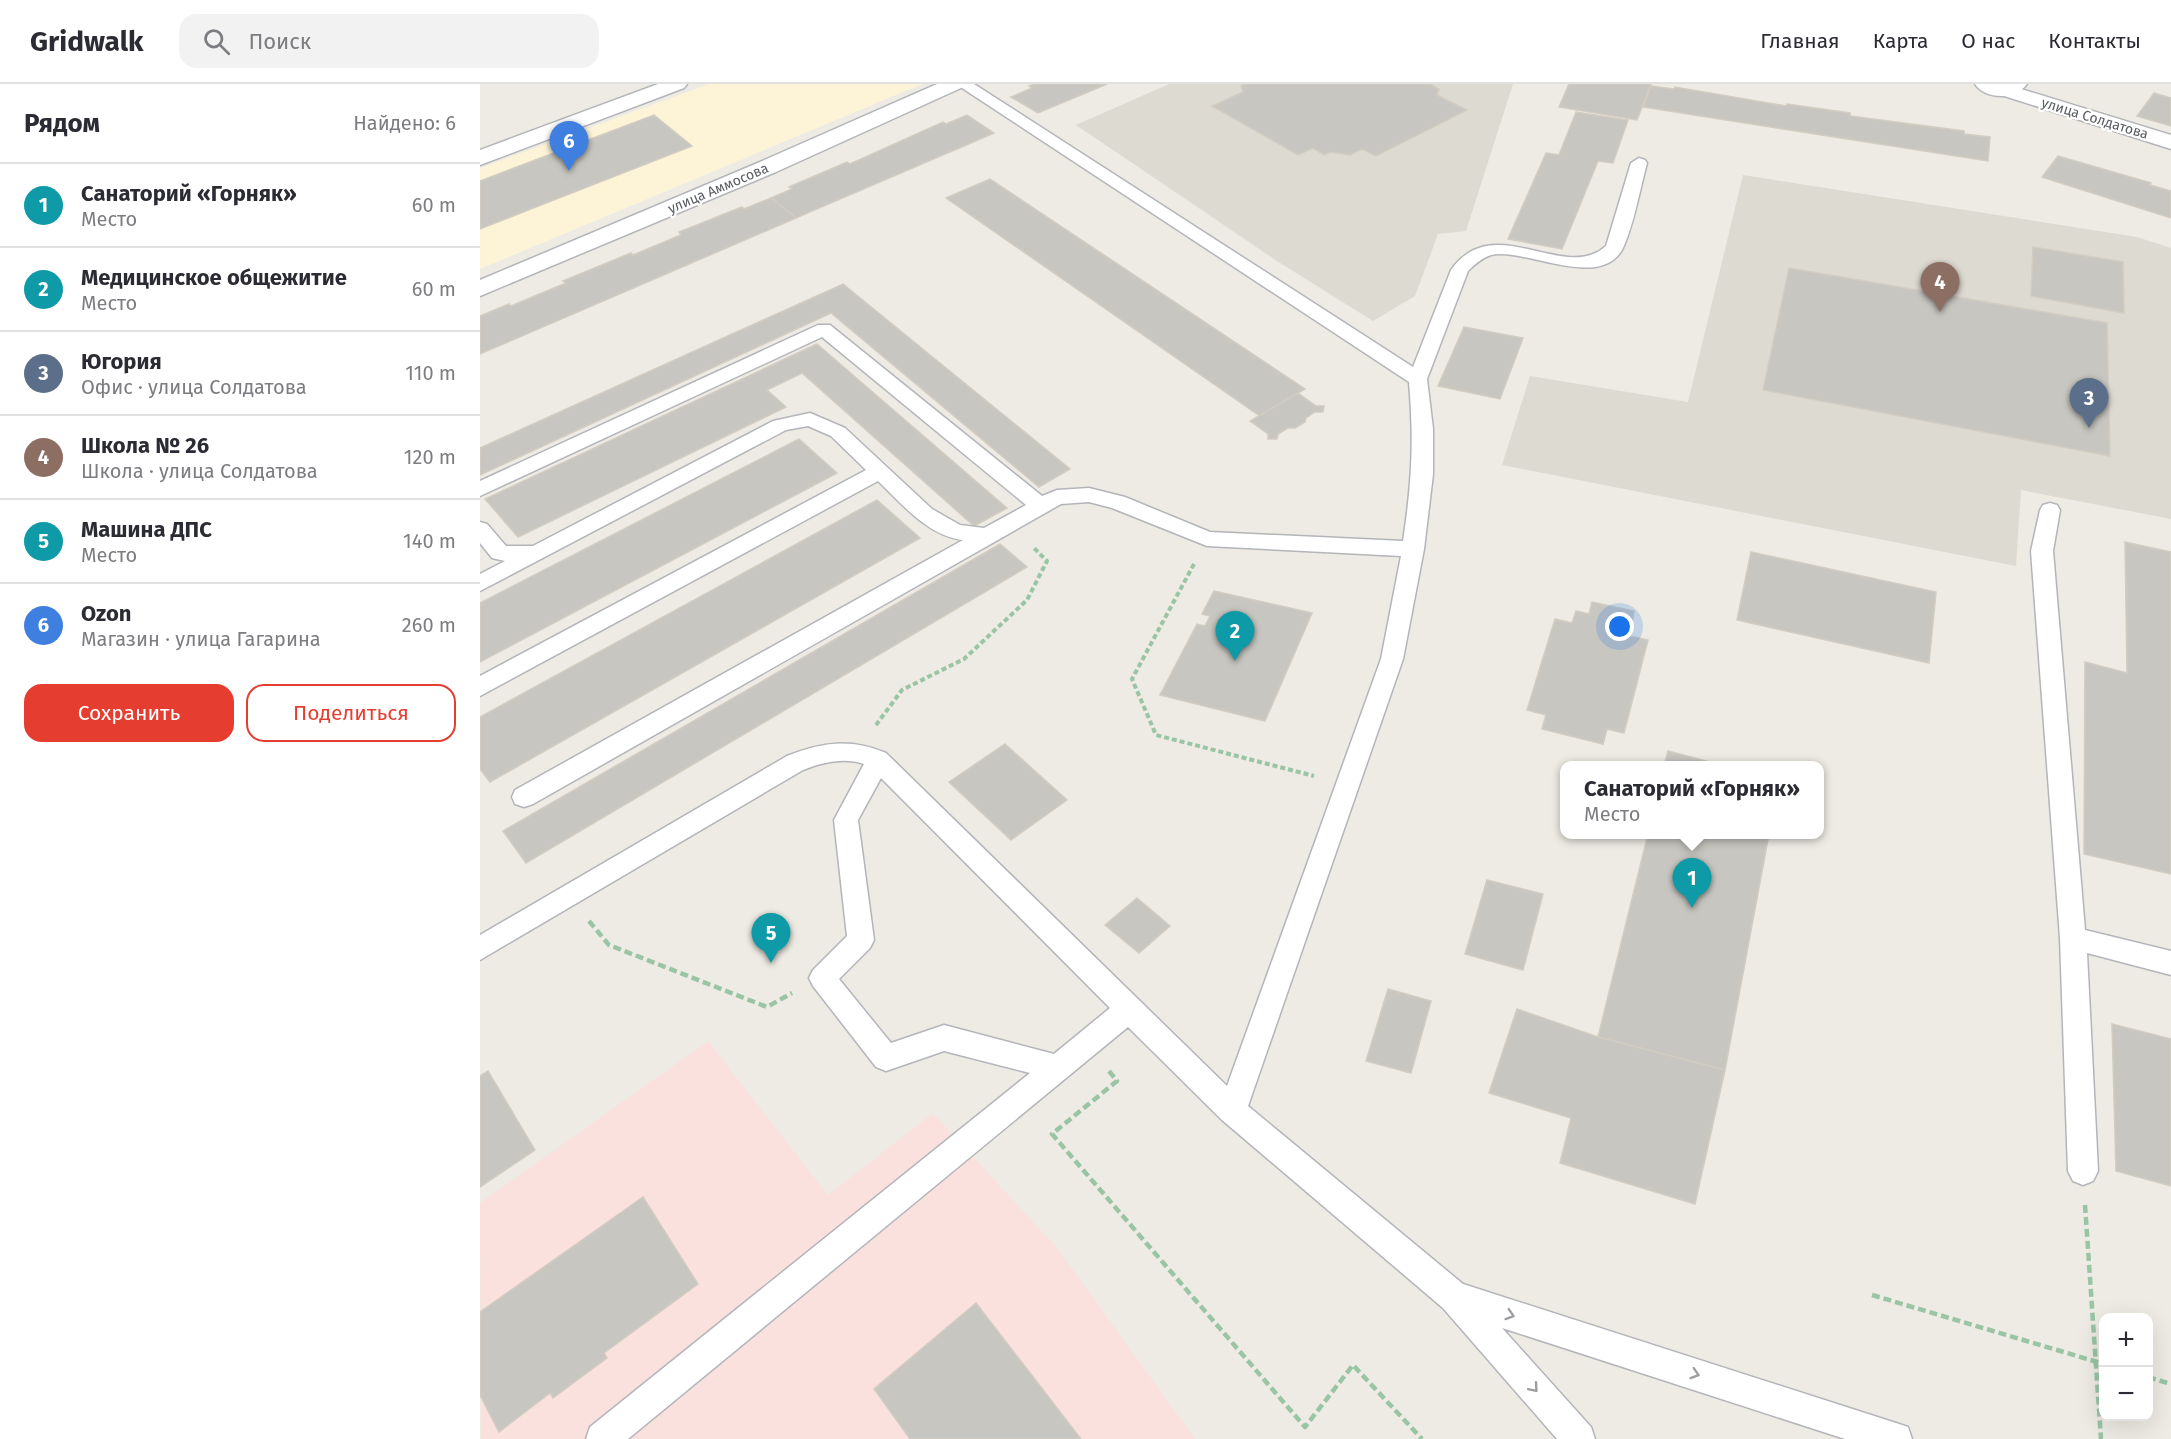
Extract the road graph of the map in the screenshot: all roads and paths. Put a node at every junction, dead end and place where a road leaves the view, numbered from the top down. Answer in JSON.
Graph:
{"nodes":[{"id":1,"x":677,"y":84,"type":"edge"},
{"id":2,"x":954,"y":84,"type":"edge"},
{"id":3,"x":964,"y":84,"type":"edge"},
{"id":4,"x":1985,"y":84,"type":"edge"},
{"id":5,"x":2012,"y":87,"type":"edge"},
{"id":6,"x":2171,"y":142,"type":"edge"},
{"id":7,"x":480,"y":158,"type":"edge"},
{"id":8,"x":1638,"y":163,"type":"dead end"},
{"id":9,"x":480,"y":289,"type":"edge"},
{"id":10,"x":1418,"y":379,"type":"junction"},
{"id":11,"x":880,"y":471,"type":"junction"},
{"id":12,"x":480,"y":489,"type":"edge"},
{"id":13,"x":1041,"y":506,"type":"junction"},
{"id":14,"x":2050,"y":510,"type":"dead end"},
{"id":15,"x":1011,"y":523,"type":"junction"},
{"id":16,"x":480,"y":529,"type":"edge"},
{"id":17,"x":987,"y":536,"type":"junction"},
{"id":18,"x":1207,"y":539,"type":"junction"},
{"id":19,"x":1413,"y":549,"type":"junction"},
{"id":20,"x":536,"y":554,"type":"junction"},
{"id":21,"x":480,"y":583,"type":"edge"},
{"id":22,"x":480,"y":687,"type":"edge"},
{"id":23,"x":878,"y":760,"type":"junction"},
{"id":24,"x":1348,"y":785,"type":"junction"},
{"id":25,"x":524,"y":797,"type":"dead end"},
{"id":26,"x":570,"y":896,"type":"junction"},
{"id":27,"x":2073,"y":938,"type":"junction"},
{"id":28,"x":480,"y":949,"type":"edge"},
{"id":29,"x":2171,"y":963,"type":"edge"},
{"id":30,"x":822,"y":978,"type":"junction"},
{"id":31,"x":1131,"y":1008,"type":"junction"},
{"id":32,"x":1087,"y":1045,"type":"junction"},
{"id":33,"x":1058,"y":1068,"type":"junction"},
{"id":34,"x":1232,"y":1111,"type":"junction"},
{"id":35,"x":2083,"y":1171,"type":"joint"},
{"id":36,"x":1872,"y":1295,"type":"dead end"},
{"id":37,"x":1454,"y":1297,"type":"junction"},
{"id":38,"x":2097,"y":1362,"type":"junction"},
{"id":39,"x":2153,"y":1379,"type":"edge"},
{"id":40,"x":2171,"y":1384,"type":"edge"},
{"id":41,"x":602,"y":1439,"type":"edge"},
{"id":42,"x":1422,"y":1439,"type":"edge"},
{"id":43,"x":1580,"y":1439,"type":"edge"},
{"id":44,"x":1896,"y":1439,"type":"edge"},
{"id":45,"x":2101,"y":1439,"type":"edge"}],
"edges":[{"from":1,"to":7,"type":"street"},
{"from":2,"to":9,"type":"street","name":"улица Аммосова"},
{"from":3,"to":10,"type":"lane"},
{"from":4,"to":5,"type":"street","name":"улица Солдатова"},
{"from":5,"to":6,"type":"street","name":"улица Солдатова"},
{"from":8,"to":10,"type":"lane"},
{"from":10,"to":19,"type":"lane"},
{"from":11,"to":17,"type":"lane"},
{"from":11,"to":20,"type":"lane"},
{"from":11,"to":22,"type":"lane"},
{"from":12,"to":13,"type":"lane"},
{"from":13,"to":15,"type":"lane"},
{"from":13,"to":18,"type":"lane"},
{"from":14,"to":27,"type":"lane"},
{"from":15,"to":17,"type":"lane"},
{"from":15,"to":23,"type":"path"},
{"from":16,"to":20,"type":"lane"},
{"from":17,"to":25,"type":"lane"},
{"from":18,"to":19,"type":"lane"},
{"from":18,"to":24,"type":"path"},
{"from":19,"to":24,"type":"lane"},
{"from":20,"to":21,"type":"lane"},
{"from":23,"to":26,"type":"lane"},
{"from":23,"to":30,"type":"lane"},
{"from":23,"to":31,"type":"lane"},
{"from":24,"to":34,"type":"lane"},
{"from":26,"to":28,"type":"lane"},
{"from":26,"to":30,"type":"path"},
{"from":27,"to":29,"type":"lane"},
{"from":27,"to":35,"type":"lane"},
{"from":30,"to":33,"type":"lane"},
{"from":31,"to":32,"type":"lane"},
{"from":31,"to":34,"type":"lane"},
{"from":32,"to":33,"type":"lane"},
{"from":32,"to":42,"type":"path"},
{"from":33,"to":41,"type":"lane"},
{"from":34,"to":37,"type":"lane"},
{"from":35,"to":38,"type":"path"},
{"from":36,"to":38,"type":"path"},
{"from":37,"to":43,"type":"lane","one_way":true},
{"from":37,"to":44,"type":"lane","one_way":true},
{"from":38,"to":45,"type":"path"},
{"from":39,"to":40,"type":"path"}]}
